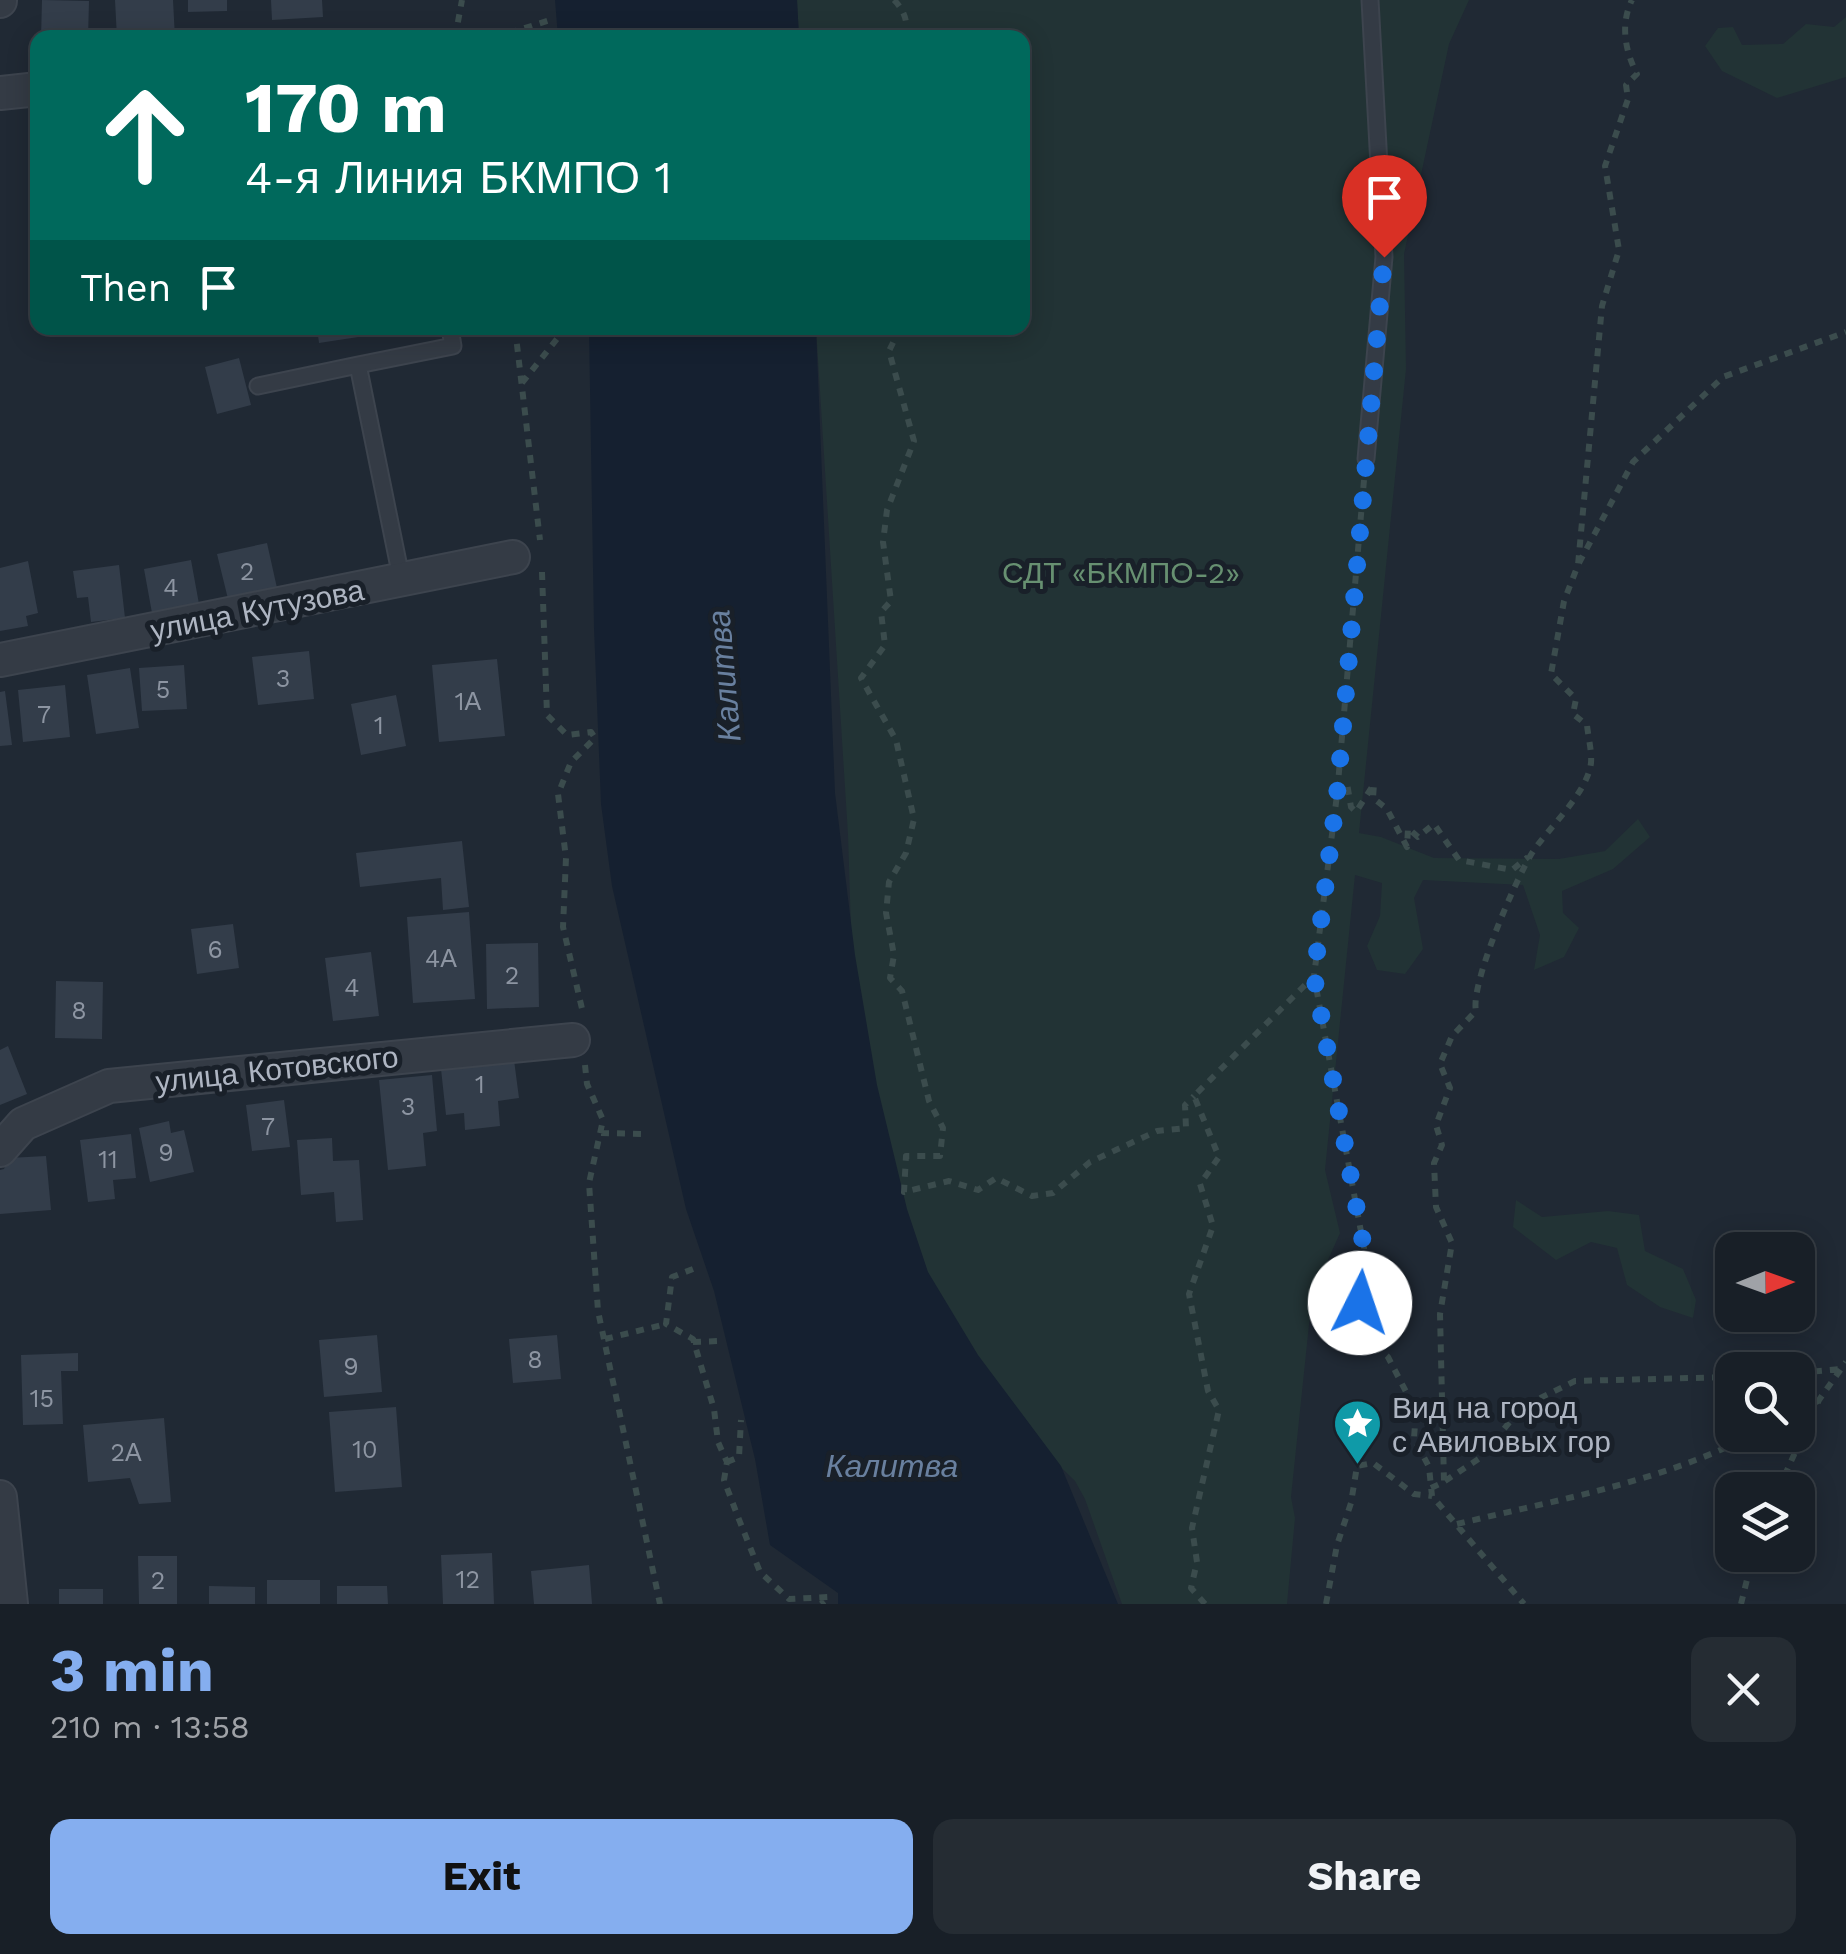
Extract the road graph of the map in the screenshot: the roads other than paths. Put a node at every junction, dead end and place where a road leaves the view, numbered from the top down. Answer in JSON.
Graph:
{"nodes":[{"id":1,"x":1370,"y":0,"type":"edge"},
{"id":2,"x":30,"y":91,"type":"edge"},
{"id":3,"x":0,"y":93,"type":"edge"},
{"id":4,"x":452,"y":335,"type":"edge"},
{"id":5,"x":358,"y":365,"type":"junction"},
{"id":6,"x":258,"y":386,"type":"dead end"},
{"id":7,"x":1366,"y":459,"type":"road end"},
{"id":8,"x":513,"y":557,"type":"dead end"},
{"id":9,"x":402,"y":582,"type":"junction"},
{"id":10,"x":0,"y":660,"type":"edge"},
{"id":11,"x":580,"y":1040,"type":"road end"},
{"id":12,"x":0,"y":1150,"type":"edge"},
{"id":13,"x":0,"y":1497,"type":"edge"},
{"id":14,"x":12,"y":1604,"type":"edge"}],
"edges":[{"from":1,"to":7,"type":"lane"},
{"from":2,"to":3,"type":"street"},
{"from":4,"to":5,"type":"lane"},
{"from":5,"to":6,"type":"lane"},
{"from":5,"to":9,"type":"lane"},
{"from":8,"to":9,"type":"street","name":"улица Кутузова"},
{"from":9,"to":10,"type":"street","name":"улица Кутузова"},
{"from":11,"to":12,"type":"street","name":"улица Котовского"},
{"from":13,"to":14,"type":"street"}]}
